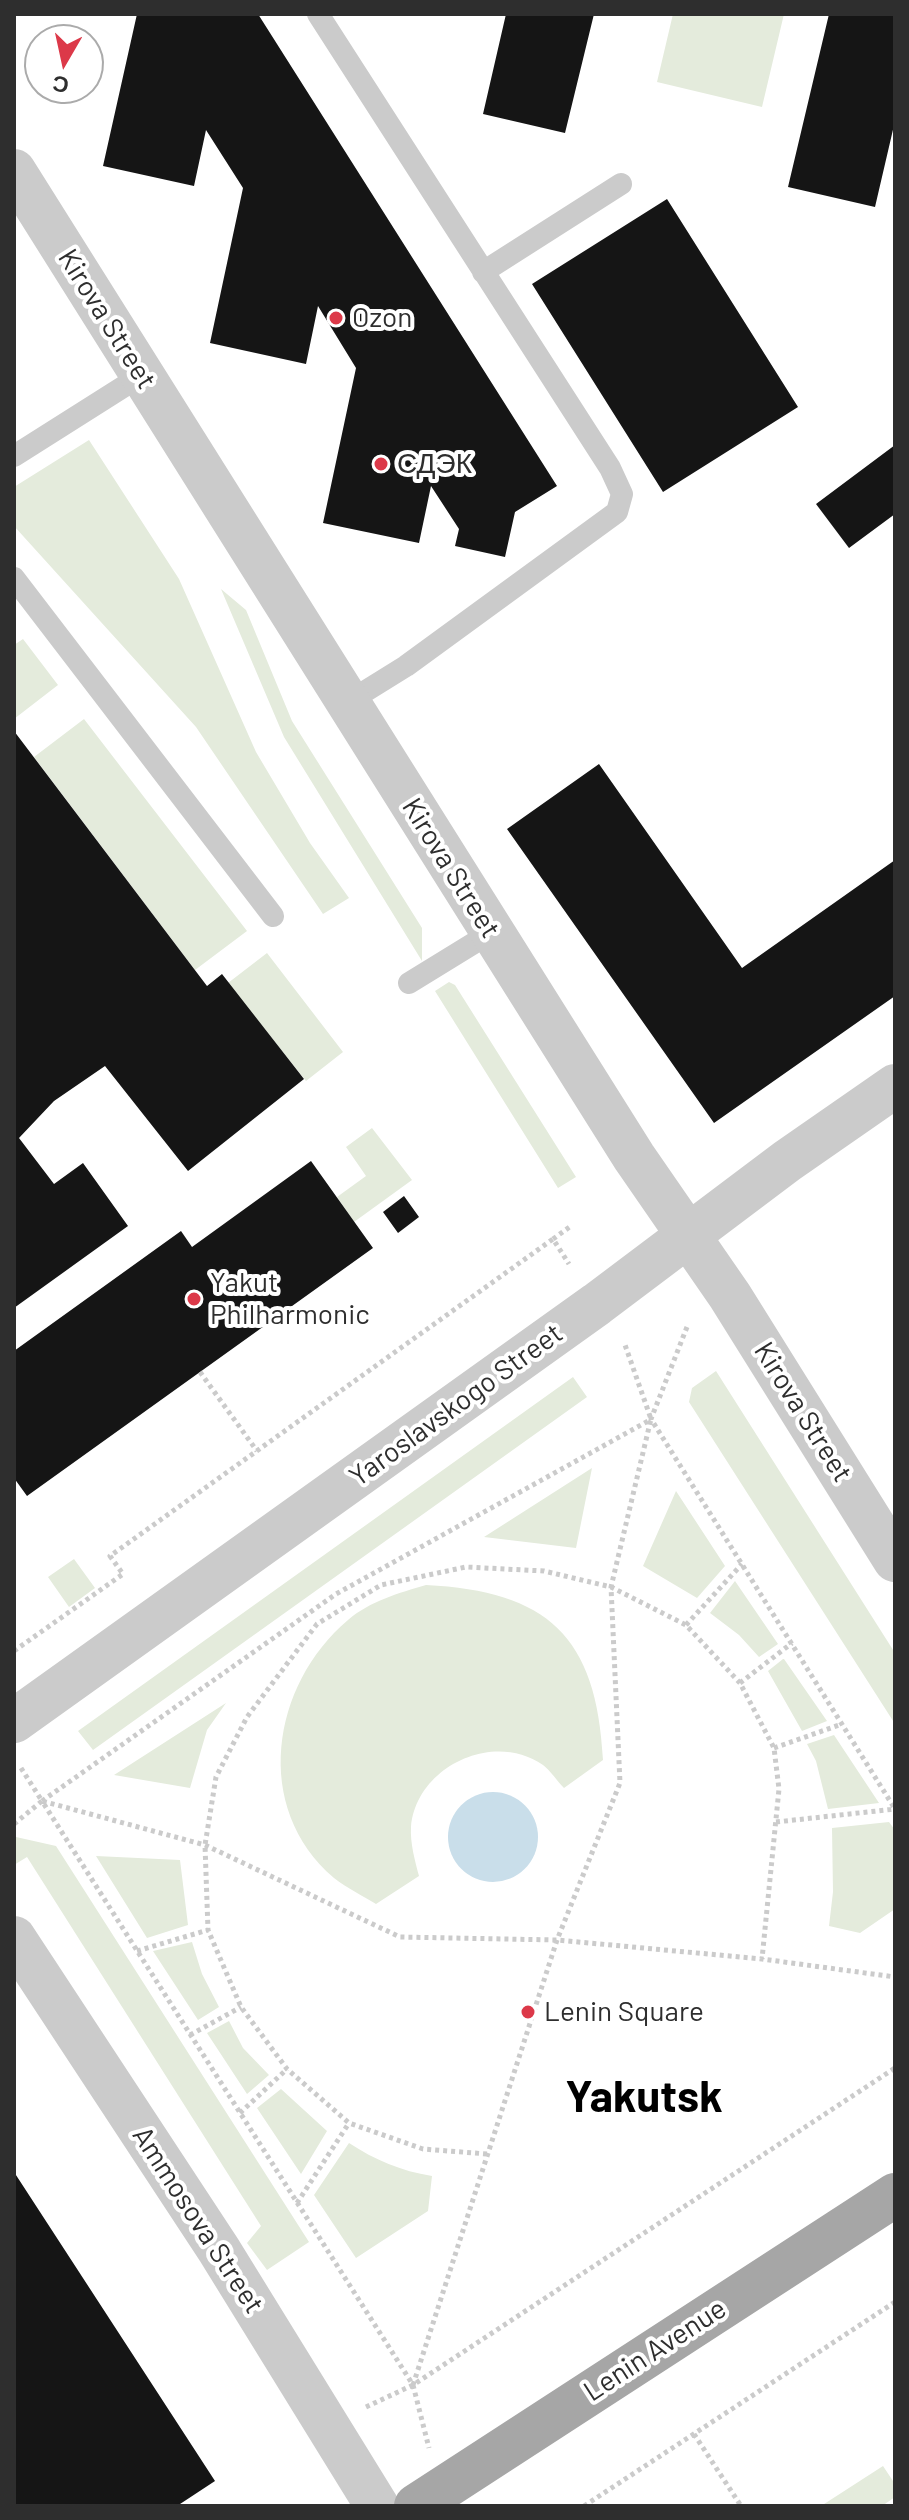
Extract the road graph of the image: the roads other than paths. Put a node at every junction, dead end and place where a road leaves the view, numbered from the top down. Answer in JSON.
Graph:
{"nodes":[{"id":1,"x":318,"y":14,"type":"edge"},
{"id":2,"x":621,"y":184,"type":"dead end"},
{"id":3,"x":18,"y":186,"type":"edge"},
{"id":4,"x":483,"y":272,"type":"junction"},
{"id":5,"x":142,"y":375,"type":"junction"},
{"id":6,"x":14,"y":456,"type":"edge"},
{"id":7,"x":14,"y":578,"type":"edge"},
{"id":8,"x":348,"y":702,"type":"junction"},
{"id":9,"x":273,"y":916,"type":"dead end"},
{"id":10,"x":492,"y":932,"type":"junction"},
{"id":11,"x":409,"y":983,"type":"dead end"},
{"id":12,"x":895,"y":1086,"type":"edge"},
{"id":13,"x":688,"y":1235,"type":"junction"},
{"id":14,"x":895,"y":1560,"type":"edge"},
{"id":15,"x":14,"y":1721,"type":"edge"},
{"id":16,"x":14,"y":1938,"type":"edge"},
{"id":17,"x":895,"y":2195,"type":"edge"},
{"id":18,"x":377,"y":2506,"type":"edge"},
{"id":19,"x":416,"y":2506,"type":"edge"}],
"edges":[{"from":1,"to":4,"type":"lane"},
{"from":2,"to":4,"type":"lane"},
{"from":3,"to":5,"type":"street","name":"Kirova Street"},
{"from":4,"to":8,"type":"lane"},
{"from":5,"to":6,"type":"lane"},
{"from":5,"to":8,"type":"street","name":"Kirova Street"},
{"from":7,"to":9,"type":"lane"},
{"from":8,"to":10,"type":"street","name":"Kirova Street"},
{"from":10,"to":11,"type":"lane"},
{"from":10,"to":13,"type":"street","name":"Kirova Street"},
{"from":12,"to":13,"type":"street","name":"Yaroslavskogo Street"},
{"from":13,"to":14,"type":"street","name":"Kirova Street"},
{"from":13,"to":15,"type":"street","name":"Yaroslavskogo Street"},
{"from":16,"to":18,"type":"street","name":"Ammosova Street"},
{"from":17,"to":19,"type":"main road","name":"Lenin Avenue"}]}
